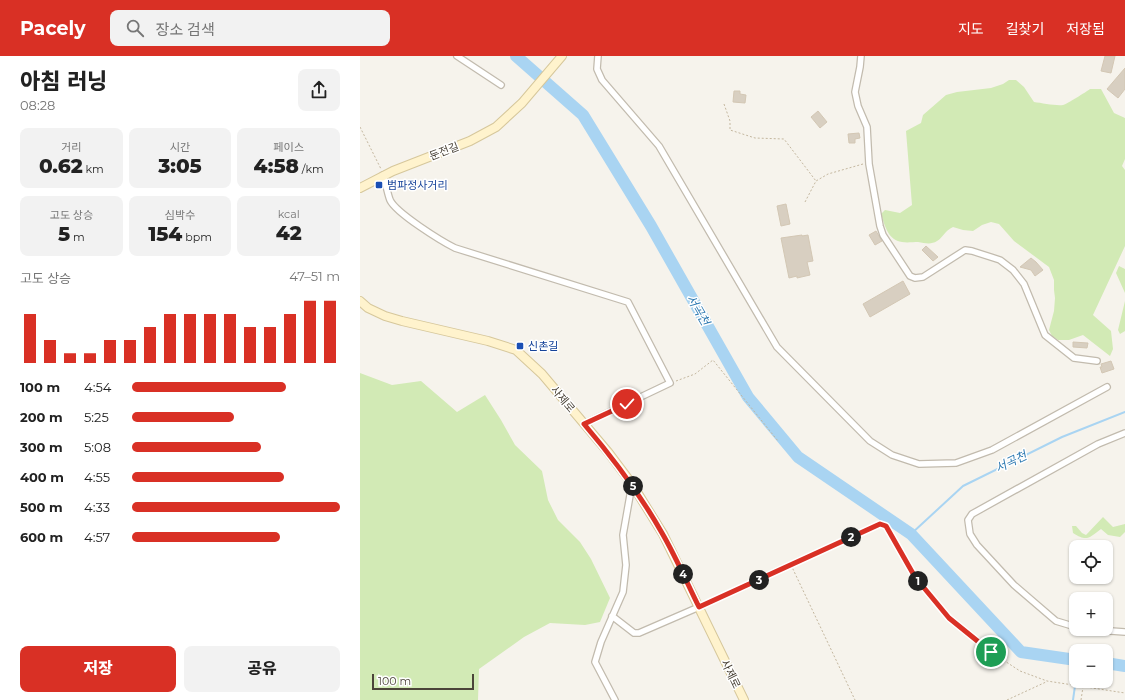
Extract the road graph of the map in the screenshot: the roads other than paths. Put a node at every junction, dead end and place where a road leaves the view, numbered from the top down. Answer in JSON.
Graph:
{"nodes":[{"id":1,"x":457,"y":56,"type":"edge"},
{"id":2,"x":562,"y":56,"type":"edge"},
{"id":3,"x":598,"y":56,"type":"edge"},
{"id":4,"x":860,"y":56,"type":"edge"},
{"id":5,"x":501,"y":85,"type":"dead end"},
{"id":6,"x":383,"y":175,"type":"junction"},
{"id":7,"x":360,"y":188,"type":"edge"},
{"id":8,"x":360,"y":301,"type":"edge"},
{"id":9,"x":1097,"y":361,"type":"dead end"},
{"id":10,"x":1107,"y":387,"type":"dead end"},
{"id":11,"x":584,"y":424,"type":"junction"},
{"id":12,"x":1125,"y":433,"type":"edge"},
{"id":13,"x":632,"y":484,"type":"junction"},
{"id":14,"x":699,"y":607,"type":"junction"},
{"id":15,"x":612,"y":616,"type":"junction"},
{"id":16,"x":1069,"y":625,"type":"edge"},
{"id":17,"x":1113,"y":631,"type":"edge"},
{"id":18,"x":1125,"y":632,"type":"edge"},
{"id":19,"x":614,"y":700,"type":"edge"},
{"id":20,"x":744,"y":700,"type":"edge"}],
"edges":[{"from":1,"to":5,"type":"street"},
{"from":2,"to":6,"type":"street","name":"둔전길"},
{"from":3,"to":10,"type":"street"},
{"from":4,"to":9,"type":"street"},
{"from":6,"to":7,"type":"street","name":"둔전길"},
{"from":6,"to":11,"type":"street"},
{"from":8,"to":11,"type":"street","name":"사제로"},
{"from":11,"to":13,"type":"street","name":"사제로"},
{"from":12,"to":16,"type":"street"},
{"from":13,"to":14,"type":"street","name":"사제로"},
{"from":13,"to":15,"type":"street"},
{"from":14,"to":15,"type":"street"},
{"from":14,"to":20,"type":"street","name":"사제로"},
{"from":15,"to":19,"type":"street"},
{"from":17,"to":18,"type":"street"}]}
